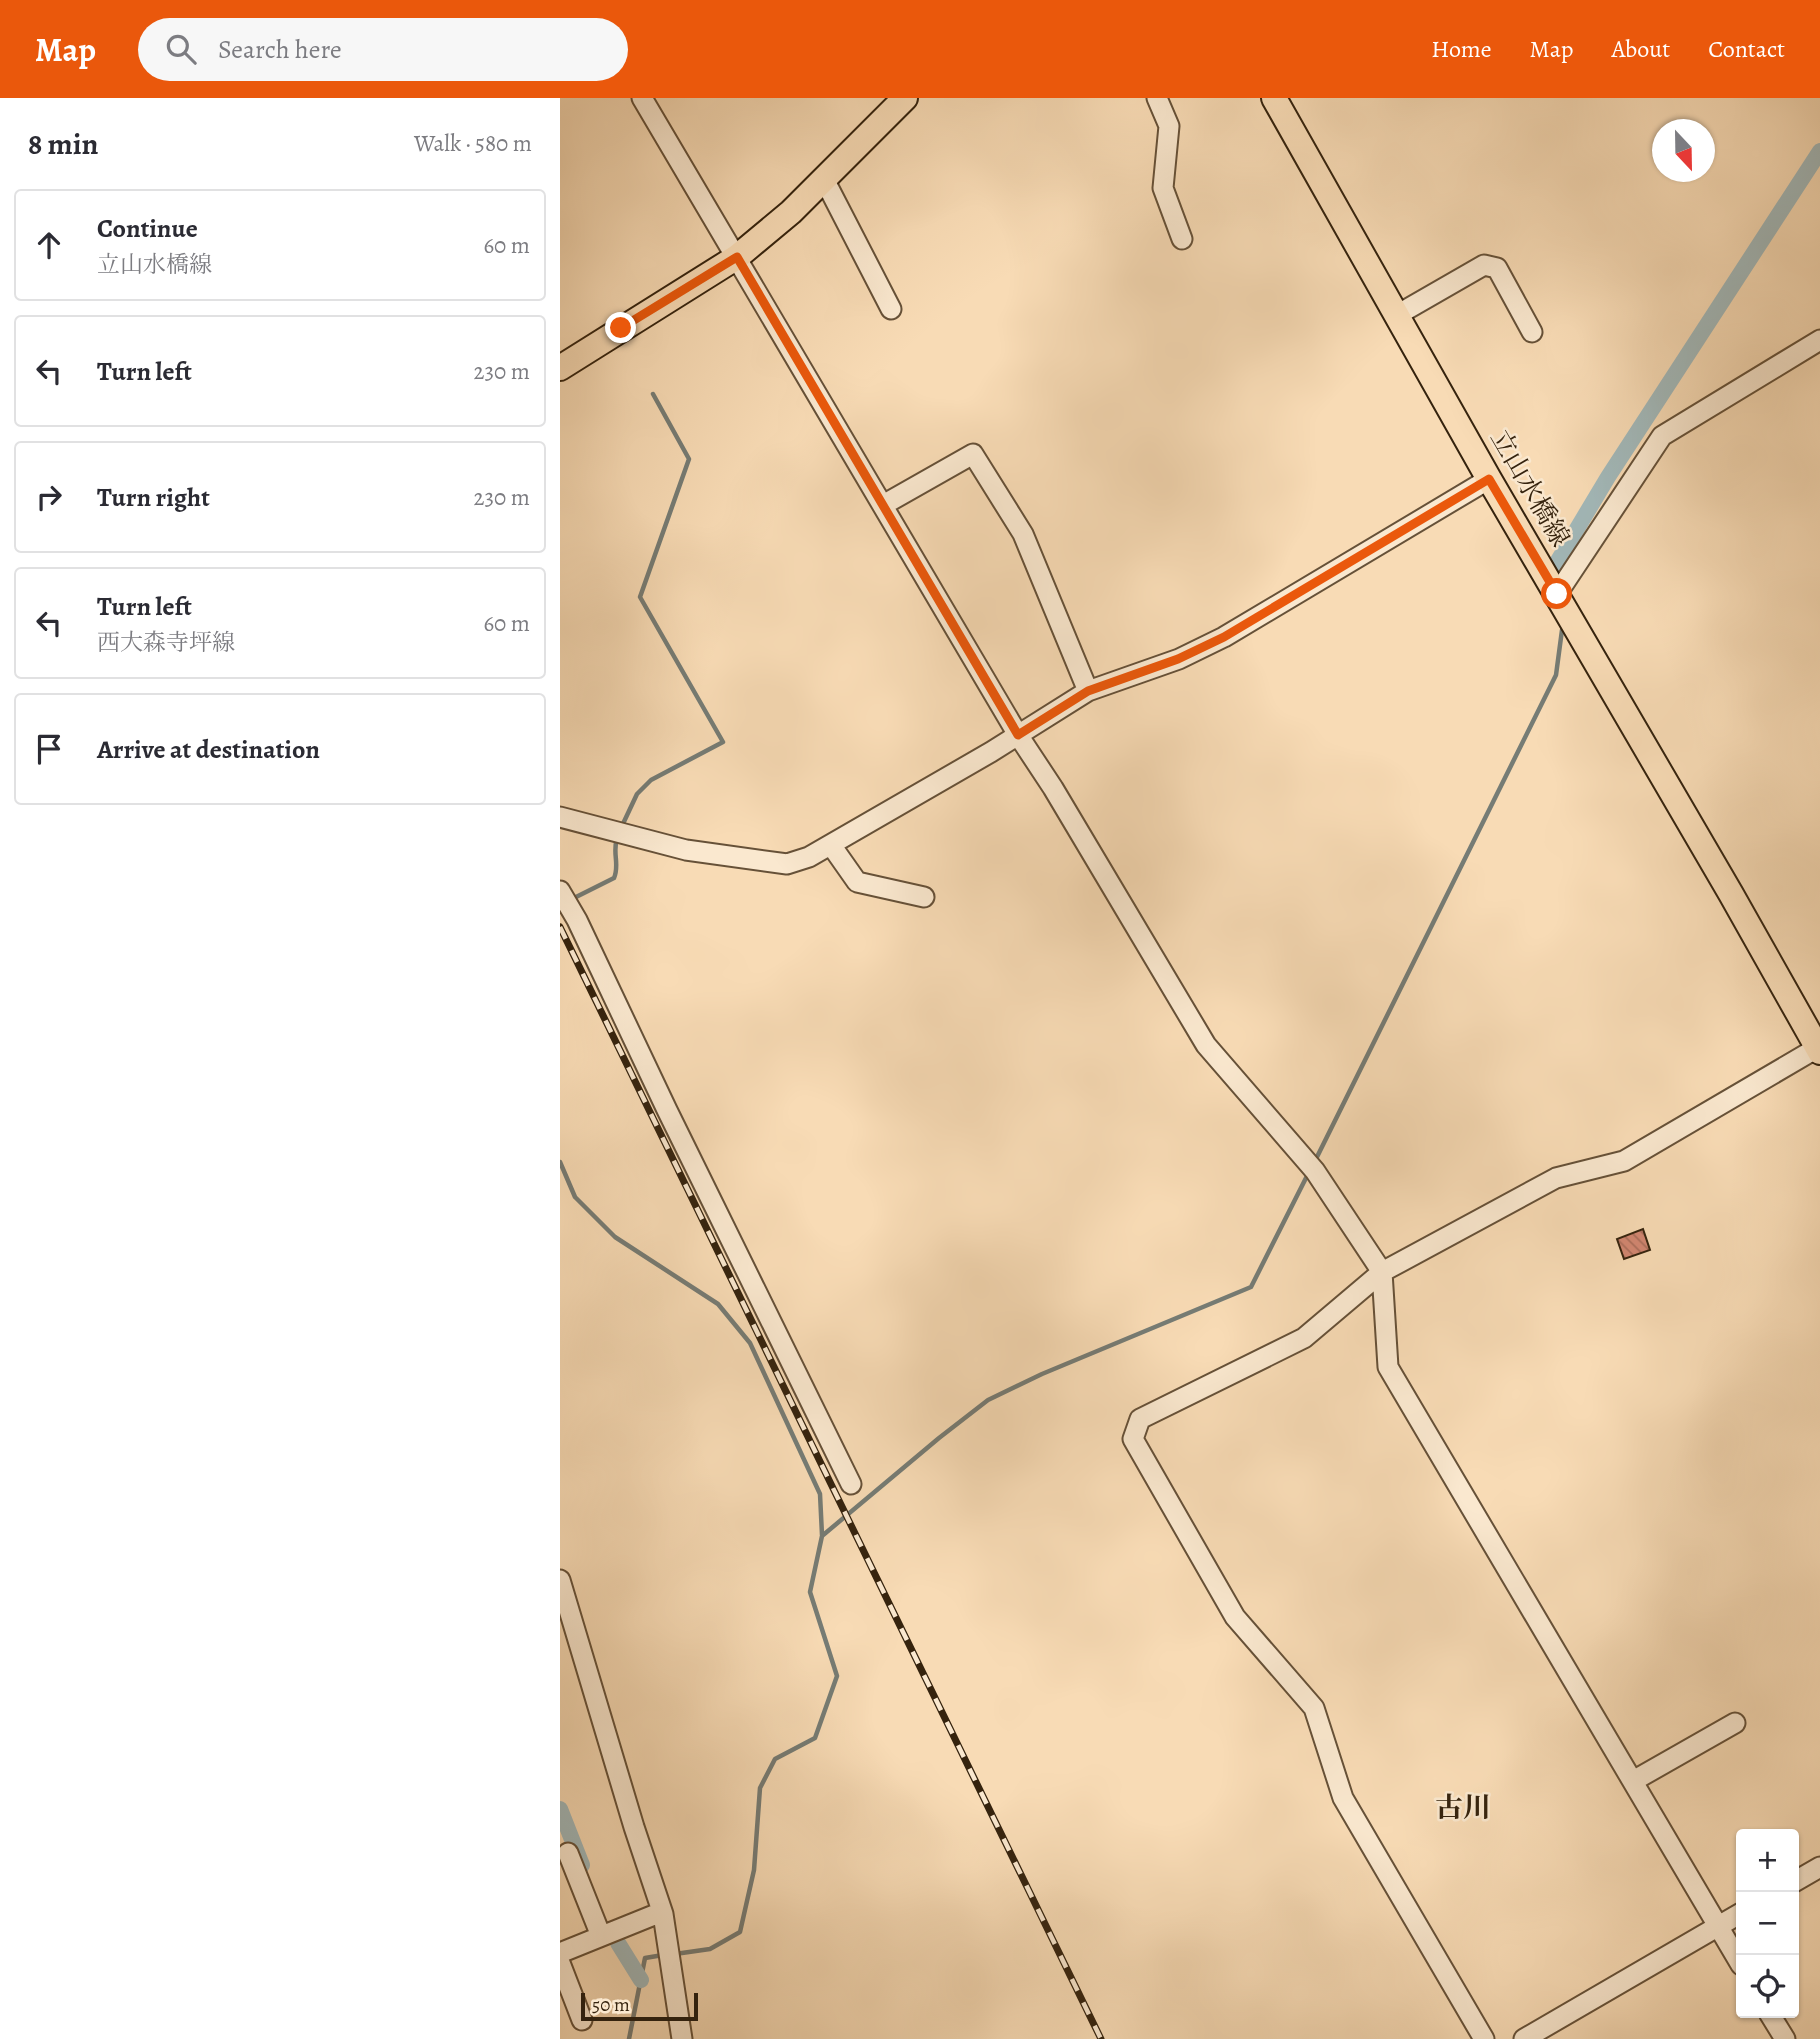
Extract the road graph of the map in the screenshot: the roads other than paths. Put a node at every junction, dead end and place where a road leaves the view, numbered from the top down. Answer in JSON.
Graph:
{"nodes":[{"id":1,"x":642,"y":98,"type":"edge"},
{"id":2,"x":905,"y":98,"type":"edge"},
{"id":3,"x":1157,"y":98,"type":"edge"},
{"id":4,"x":1274,"y":98,"type":"edge"},
{"id":5,"x":824,"y":179,"type":"junction"},
{"id":6,"x":1182,"y":239,"type":"dead end"},
{"id":7,"x":737,"y":257,"type":"junction"},
{"id":8,"x":891,"y":309,"type":"dead end"},
{"id":9,"x":1396,"y":316,"type":"junction"},
{"id":10,"x":1532,"y":332,"type":"dead end"},
{"id":11,"x":1820,"y":340,"type":"edge"},
{"id":12,"x":560,"y":368,"type":"edge"},
{"id":13,"x":1489,"y":479,"type":"junction"},
{"id":14,"x":883,"y":505,"type":"junction"},
{"id":15,"x":1557,"y":594,"type":"junction"},
{"id":16,"x":1088,"y":691,"type":"junction"},
{"id":17,"x":1018,"y":735,"type":"junction"},
{"id":18,"x":560,"y":817,"type":"edge"},
{"id":19,"x":831,"y":845,"type":"junction"},
{"id":20,"x":560,"y":891,"type":"edge"},
{"id":21,"x":924,"y":897,"type":"dead end"},
{"id":22,"x":1819,"y":1050,"type":"edge"},
{"id":23,"x":1382,"y":1272,"type":"junction"},
{"id":24,"x":851,"y":1485,"type":"dead end"},
{"id":25,"x":560,"y":1580,"type":"edge"},
{"id":26,"x":1735,"y":1723,"type":"dead end"},
{"id":27,"x":1633,"y":1781,"type":"junction"},
{"id":28,"x":568,"y":1853,"type":"dead end"},
{"id":29,"x":1820,"y":1867,"type":"edge"},
{"id":30,"x":1799,"y":1879,"type":"edge"},
{"id":31,"x":663,"y":1914,"type":"junction"},
{"id":32,"x":1736,"y":1916,"type":"edge"},
{"id":33,"x":1718,"y":1926,"type":"junction"},
{"id":34,"x":601,"y":1936,"type":"junction"},
{"id":35,"x":560,"y":1953,"type":"edge"},
{"id":36,"x":1736,"y":1957,"type":"edge"},
{"id":37,"x":560,"y":1963,"type":"edge"},
{"id":38,"x":1772,"y":2018,"type":"edge"},
{"id":39,"x":582,"y":2020,"type":"dead end"},
{"id":40,"x":682,"y":2039,"type":"edge"},
{"id":41,"x":1484,"y":2039,"type":"edge"},
{"id":42,"x":1524,"y":2039,"type":"edge"},
{"id":43,"x":1785,"y":2039,"type":"edge"}],
"edges":[{"from":1,"to":7,"type":"street"},
{"from":2,"to":5,"type":"main road"},
{"from":3,"to":6,"type":"street"},
{"from":4,"to":9,"type":"main road","name":"立山水橋線"},
{"from":5,"to":7,"type":"main road"},
{"from":5,"to":8,"type":"street"},
{"from":7,"to":12,"type":"main road"},
{"from":7,"to":14,"type":"street"},
{"from":9,"to":10,"type":"street"},
{"from":9,"to":13,"type":"main road","name":"立山水橋線"},
{"from":11,"to":15,"type":"street"},
{"from":13,"to":15,"type":"main road","name":"立山水橋線"},
{"from":13,"to":16,"type":"street"},
{"from":14,"to":16,"type":"street"},
{"from":14,"to":17,"type":"street"},
{"from":15,"to":22,"type":"main road","name":"立山水橋線"},
{"from":16,"to":17,"type":"street"},
{"from":17,"to":19,"type":"street"},
{"from":17,"to":23,"type":"street"},
{"from":18,"to":19,"type":"street"},
{"from":19,"to":21,"type":"street"},
{"from":20,"to":24,"type":"street"},
{"from":22,"to":23,"type":"street"},
{"from":23,"to":27,"type":"street"},
{"from":23,"to":41,"type":"street"},
{"from":25,"to":31,"type":"street"},
{"from":26,"to":27,"type":"street"},
{"from":27,"to":33,"type":"street"},
{"from":28,"to":34,"type":"street"},
{"from":29,"to":30,"type":"street"},
{"from":31,"to":34,"type":"street"},
{"from":31,"to":40,"type":"street"},
{"from":32,"to":33,"type":"street"},
{"from":33,"to":36,"type":"street"},
{"from":33,"to":42,"type":"street"},
{"from":34,"to":35,"type":"street"},
{"from":37,"to":39,"type":"street"},
{"from":38,"to":43,"type":"street"}]}
